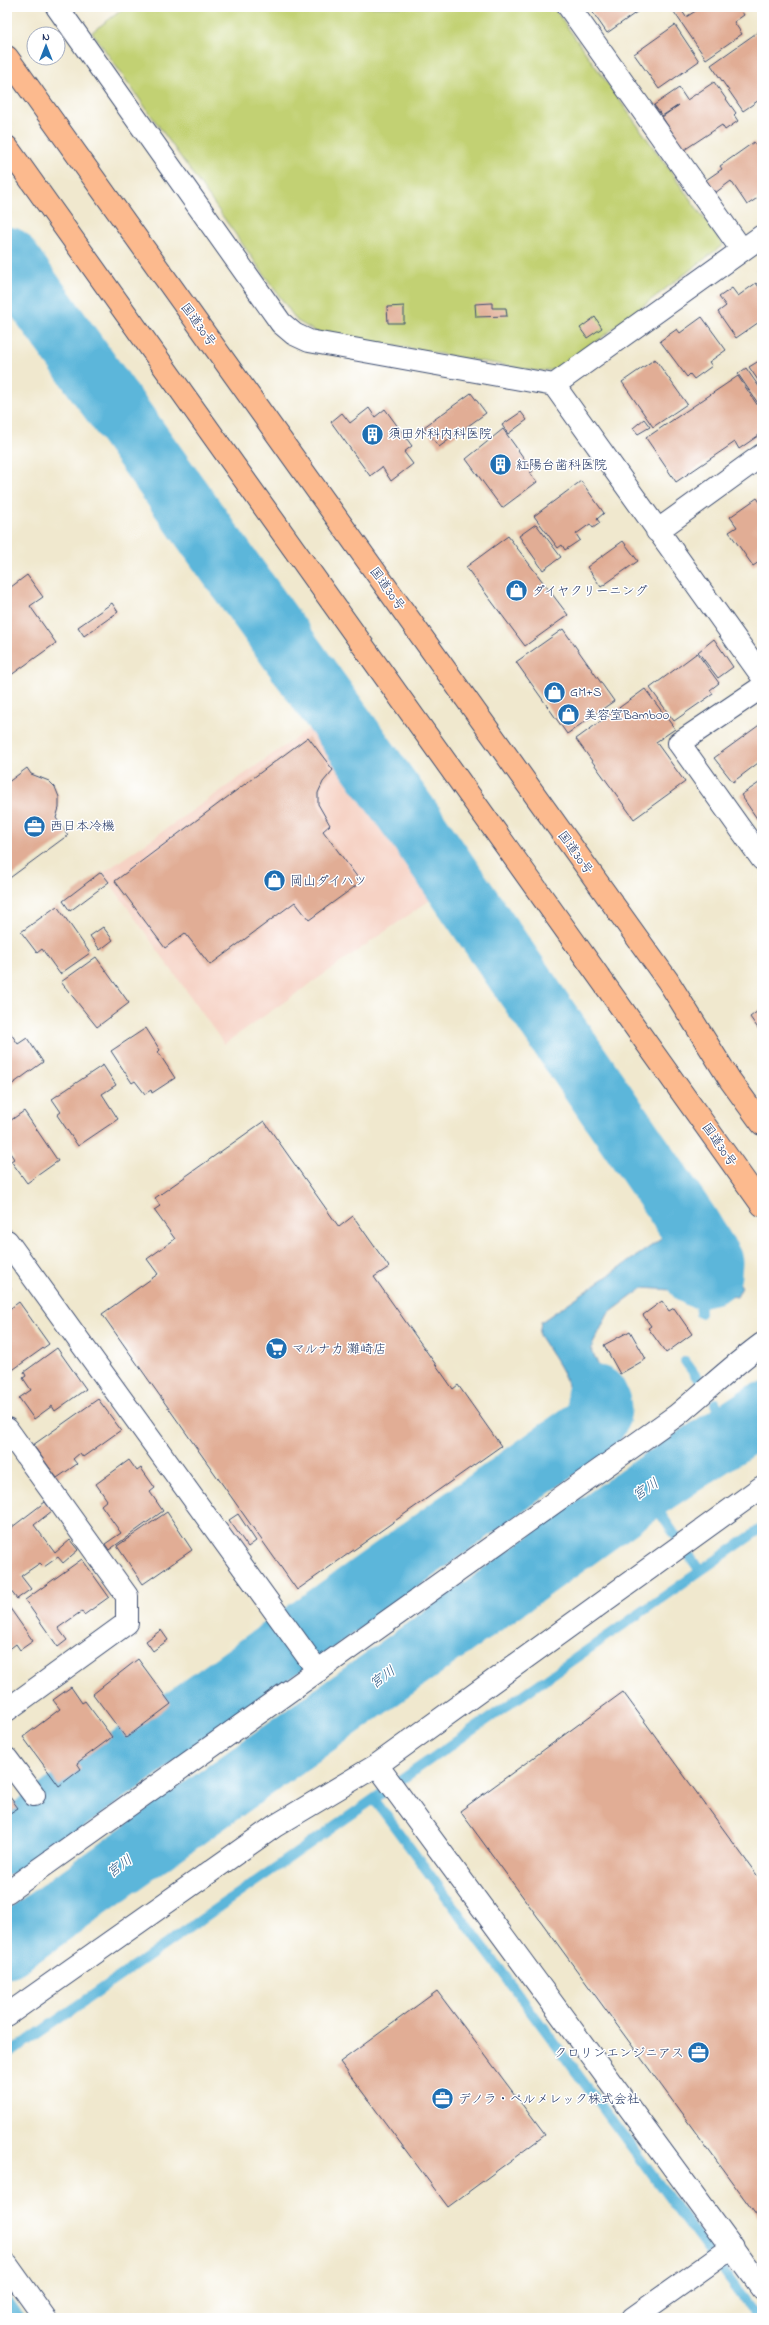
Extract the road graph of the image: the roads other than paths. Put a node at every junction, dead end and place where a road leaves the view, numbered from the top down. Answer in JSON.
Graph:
{"nodes":[{"id":1,"x":57,"y":7,"type":"edge"},
{"id":2,"x":569,"y":7,"type":"edge"},
{"id":3,"x":7,"y":57,"type":"edge"},
{"id":4,"x":7,"y":147,"type":"edge"},
{"id":5,"x":762,"y":236,"type":"edge"},
{"id":6,"x":742,"y":250,"type":"junction"},
{"id":7,"x":554,"y":385,"type":"junction"},
{"id":8,"x":762,"y":455,"type":"edge"},
{"id":9,"x":657,"y":531,"type":"junction"},
{"id":10,"x":762,"y":676,"type":"edge"},
{"id":11,"x":762,"y":687,"type":"edge"},
{"id":12,"x":762,"y":859,"type":"edge"},
{"id":13,"x":762,"y":1124,"type":"edge"},
{"id":14,"x":762,"y":1205,"type":"edge"},
{"id":15,"x":7,"y":1241,"type":"edge"},
{"id":16,"x":762,"y":1344,"type":"edge"},
{"id":17,"x":7,"y":1429,"type":"edge"},
{"id":18,"x":762,"y":1487,"type":"edge"},
{"id":19,"x":318,"y":1671,"type":"junction"},
{"id":20,"x":7,"y":1710,"type":"edge"},
{"id":21,"x":7,"y":1759,"type":"edge"},
{"id":22,"x":387,"y":1779,"type":"junction"},
{"id":23,"x":34,"y":1795,"type":"dead end"},
{"id":24,"x":7,"y":1892,"type":"edge"},
{"id":25,"x":7,"y":2015,"type":"edge"},
{"id":26,"x":730,"y":2249,"type":"junction"},
{"id":27,"x":7,"y":2265,"type":"edge"},
{"id":28,"x":762,"y":2288,"type":"edge"},
{"id":29,"x":45,"y":2318,"type":"edge"},
{"id":30,"x":633,"y":2318,"type":"edge"}],
"edges":[{"from":1,"to":7,"type":"street"},
{"from":2,"to":6,"type":"street"},
{"from":3,"to":13,"type":"highway","name":"国道30号"},
{"from":4,"to":14,"type":"highway","name":"国道30号"},
{"from":5,"to":6,"type":"street"},
{"from":6,"to":7,"type":"street"},
{"from":7,"to":9,"type":"street"},
{"from":8,"to":9,"type":"street"},
{"from":9,"to":10,"type":"street"},
{"from":11,"to":12,"type":"street"},
{"from":15,"to":19,"type":"street"},
{"from":16,"to":19,"type":"street"},
{"from":17,"to":20,"type":"street"},
{"from":18,"to":22,"type":"street"},
{"from":19,"to":24,"type":"street"},
{"from":21,"to":23,"type":"street"},
{"from":22,"to":25,"type":"street"},
{"from":22,"to":26,"type":"street"},
{"from":26,"to":28,"type":"street"},
{"from":26,"to":30,"type":"street"},
{"from":27,"to":29,"type":"street"}]}
